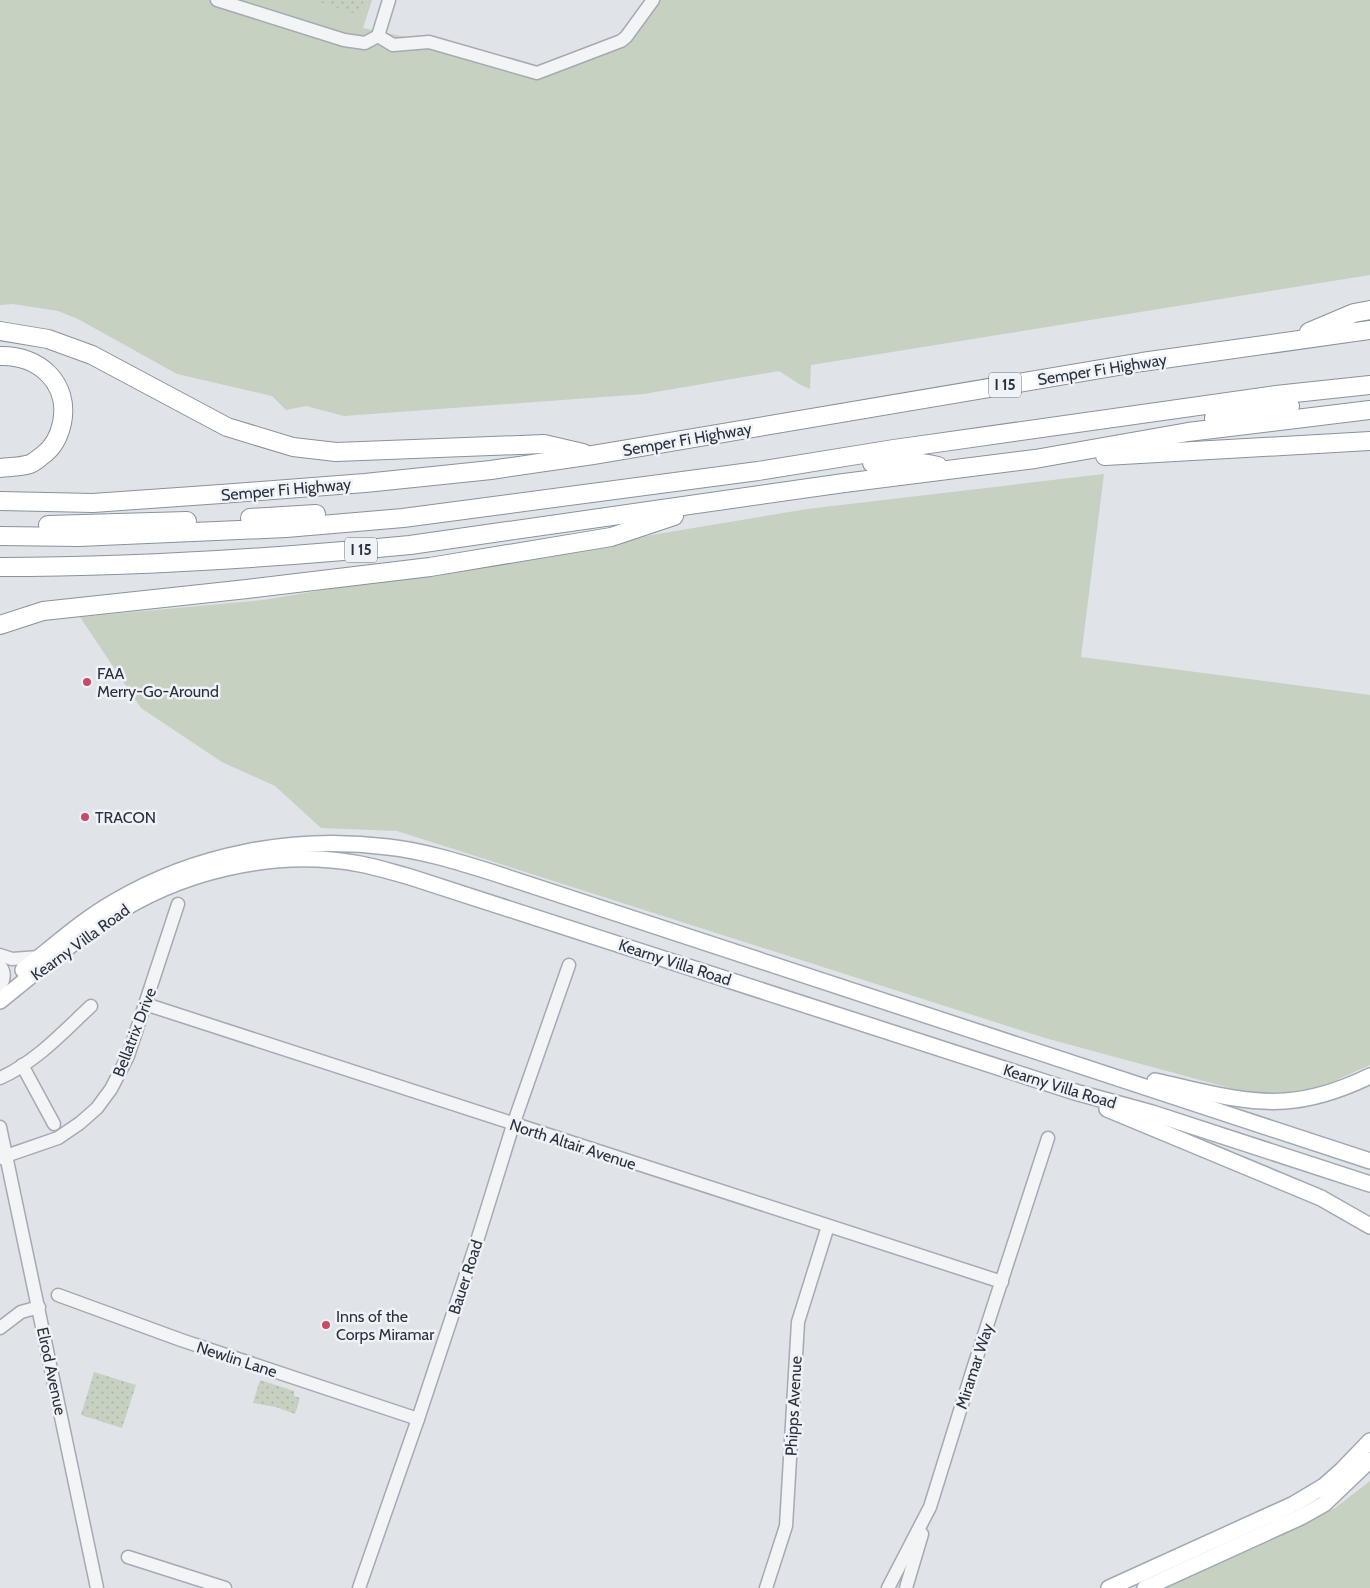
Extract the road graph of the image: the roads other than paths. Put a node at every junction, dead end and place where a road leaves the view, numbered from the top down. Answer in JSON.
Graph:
{"nodes":[{"id":1,"x":218,"y":0,"type":"edge"},
{"id":2,"x":389,"y":0,"type":"edge"},
{"id":3,"x":653,"y":0,"type":"edge"},
{"id":4,"x":378,"y":36,"type":"junction"},
{"id":5,"x":1370,"y":310,"type":"edge"},
{"id":6,"x":1370,"y":330,"type":"edge"},
{"id":7,"x":0,"y":331,"type":"edge"},
{"id":8,"x":1288,"y":341,"type":"junction"},
{"id":9,"x":0,"y":356,"type":"edge"},
{"id":10,"x":1370,"y":373,"type":"edge"},
{"id":11,"x":1370,"y":385,"type":"edge"},
{"id":12,"x":1370,"y":393,"type":"edge"},
{"id":13,"x":1370,"y":410,"type":"edge"},
{"id":14,"x":1188,"y":432,"type":"junction"},
{"id":15,"x":1370,"y":441,"type":"edge"},
{"id":16,"x":593,"y":455,"type":"junction"},
{"id":17,"x":1035,"y":460,"type":"junction"},
{"id":18,"x":789,"y":466,"type":"junction"},
{"id":19,"x":0,"y":468,"type":"edge"},
{"id":20,"x":953,"y":470,"type":"junction"},
{"id":21,"x":0,"y":501,"type":"edge"},
{"id":22,"x":720,"y":501,"type":"junction"},
{"id":23,"x":0,"y":524,"type":"edge"},
{"id":24,"x":0,"y":536,"type":"edge"},
{"id":25,"x":0,"y":567,"type":"edge"},
{"id":26,"x":0,"y":625,"type":"edge"},
{"id":27,"x":178,"y":904,"type":"dead end"},
{"id":28,"x":0,"y":955,"type":"edge"},
{"id":29,"x":39,"y":957,"type":"junction"},
{"id":30,"x":569,"y":965,"type":"dead end"},
{"id":31,"x":0,"y":966,"type":"edge"},
{"id":32,"x":0,"y":987,"type":"edge"},
{"id":33,"x":0,"y":1001,"type":"edge"},
{"id":34,"x":145,"y":1004,"type":"junction"},
{"id":35,"x":91,"y":1006,"type":"dead end"},
{"id":36,"x":22,"y":1065,"type":"junction"},
{"id":37,"x":1370,"y":1076,"type":"edge"},
{"id":38,"x":0,"y":1078,"type":"edge"},
{"id":39,"x":1137,"y":1084,"type":"junction"},
{"id":40,"x":1075,"y":1092,"type":"junction"},
{"id":41,"x":54,"y":1124,"type":"dead end"},
{"id":42,"x":513,"y":1125,"type":"junction"},
{"id":43,"x":0,"y":1127,"type":"edge"},
{"id":44,"x":1048,"y":1138,"type":"dead end"},
{"id":45,"x":3,"y":1157,"type":"edge"},
{"id":46,"x":1370,"y":1161,"type":"edge"},
{"id":47,"x":1370,"y":1184,"type":"edge"},
{"id":48,"x":828,"y":1226,"type":"junction"},
{"id":49,"x":1370,"y":1226,"type":"edge"},
{"id":50,"x":1002,"y":1282,"type":"junction"},
{"id":51,"x":58,"y":1295,"type":"dead end"},
{"id":52,"x":38,"y":1307,"type":"junction"},
{"id":53,"x":0,"y":1328,"type":"edge"},
{"id":54,"x":418,"y":1419,"type":"junction"},
{"id":55,"x":1370,"y":1442,"type":"edge"},
{"id":56,"x":1370,"y":1460,"type":"edge"},
{"id":57,"x":1370,"y":1472,"type":"edge"},
{"id":58,"x":1324,"y":1504,"type":"junction"},
{"id":59,"x":930,"y":1508,"type":"junction"},
{"id":60,"x":128,"y":1557,"type":"dead end"},
{"id":61,"x":97,"y":1588,"type":"edge"},
{"id":62,"x":225,"y":1588,"type":"edge"},
{"id":63,"x":358,"y":1588,"type":"edge"},
{"id":64,"x":766,"y":1588,"type":"edge"},
{"id":65,"x":888,"y":1588,"type":"edge"},
{"id":66,"x":906,"y":1588,"type":"edge"},
{"id":67,"x":1109,"y":1588,"type":"edge"},
{"id":68,"x":1145,"y":1588,"type":"edge"}],
"edges":[{"from":1,"to":4,"type":"street"},
{"from":2,"to":4,"type":"street"},
{"from":3,"to":4,"type":"street"},
{"from":5,"to":8,"type":"highway"},
{"from":6,"to":8,"type":"highway","name":"Semper Fi Highway","number":"I 15"},
{"from":7,"to":16,"type":"highway"},
{"from":8,"to":16,"type":"highway","name":"Semper Fi Highway","number":"I 15"},
{"from":9,"to":19,"type":"highway"},
{"from":10,"to":23,"type":"highway"},
{"from":11,"to":18,"type":"highway"},
{"from":12,"to":14,"type":"highway"},
{"from":13,"to":14,"type":"highway","number":"I 15"},
{"from":14,"to":17,"type":"highway","number":"I 15"},
{"from":15,"to":17,"type":"highway"},
{"from":16,"to":21,"type":"highway","name":"Semper Fi Highway","number":"I 15"},
{"from":17,"to":20,"type":"highway","number":"I 15"},
{"from":18,"to":20,"type":"highway"},
{"from":18,"to":24,"type":"highway"},
{"from":20,"to":22,"type":"highway","number":"I 15"},
{"from":22,"to":25,"type":"highway","number":"I 15"},
{"from":22,"to":26,"type":"highway"},
{"from":27,"to":34,"type":"street","name":"Bellatrix Drive"},
{"from":28,"to":29,"type":"street"},
{"from":29,"to":32,"type":"main road","name":"Kearny Villa Road"},
{"from":29,"to":39,"type":"main road","name":"Kearny Villa Road"},
{"from":30,"to":42,"type":"street","name":"Bauer Road"},
{"from":31,"to":32,"type":"street"},
{"from":33,"to":40,"type":"main road","name":"Kearny Villa Road"},
{"from":34,"to":42,"type":"street","name":"North Altair Avenue"},
{"from":34,"to":45,"type":"street","name":"Bellatrix Drive"},
{"from":35,"to":36,"type":"street"},
{"from":36,"to":38,"type":"street"},
{"from":36,"to":41,"type":"street"},
{"from":37,"to":39,"type":"main road"},
{"from":39,"to":46,"type":"main road","name":"Kearny Villa Road"},
{"from":40,"to":47,"type":"main road","name":"Kearny Villa Road"},
{"from":40,"to":49,"type":"main road"},
{"from":42,"to":48,"type":"street","name":"North Altair Avenue"},
{"from":42,"to":54,"type":"street","name":"Bauer Road"},
{"from":43,"to":45,"type":"street","name":"Elrod Avenue"},
{"from":44,"to":50,"type":"street","name":"Miramar Way"},
{"from":45,"to":52,"type":"street","name":"Elrod Avenue"},
{"from":48,"to":50,"type":"street","name":"North Altair Avenue"},
{"from":48,"to":64,"type":"street","name":"Phipps Avenue"},
{"from":50,"to":59,"type":"street","name":"Miramar Way"},
{"from":51,"to":54,"type":"street","name":"Newlin Lane"},
{"from":52,"to":53,"type":"street"},
{"from":52,"to":61,"type":"street","name":"Elrod Avenue"},
{"from":54,"to":63,"type":"street","name":"Bauer Road"},
{"from":55,"to":67,"type":"main road"},
{"from":56,"to":58,"type":"main road"},
{"from":57,"to":58,"type":"main road"},
{"from":58,"to":68,"type":"main road"},
{"from":59,"to":65,"type":"street","name":"Miramar Way"},
{"from":59,"to":66,"type":"street"},
{"from":60,"to":62,"type":"street"}]}
